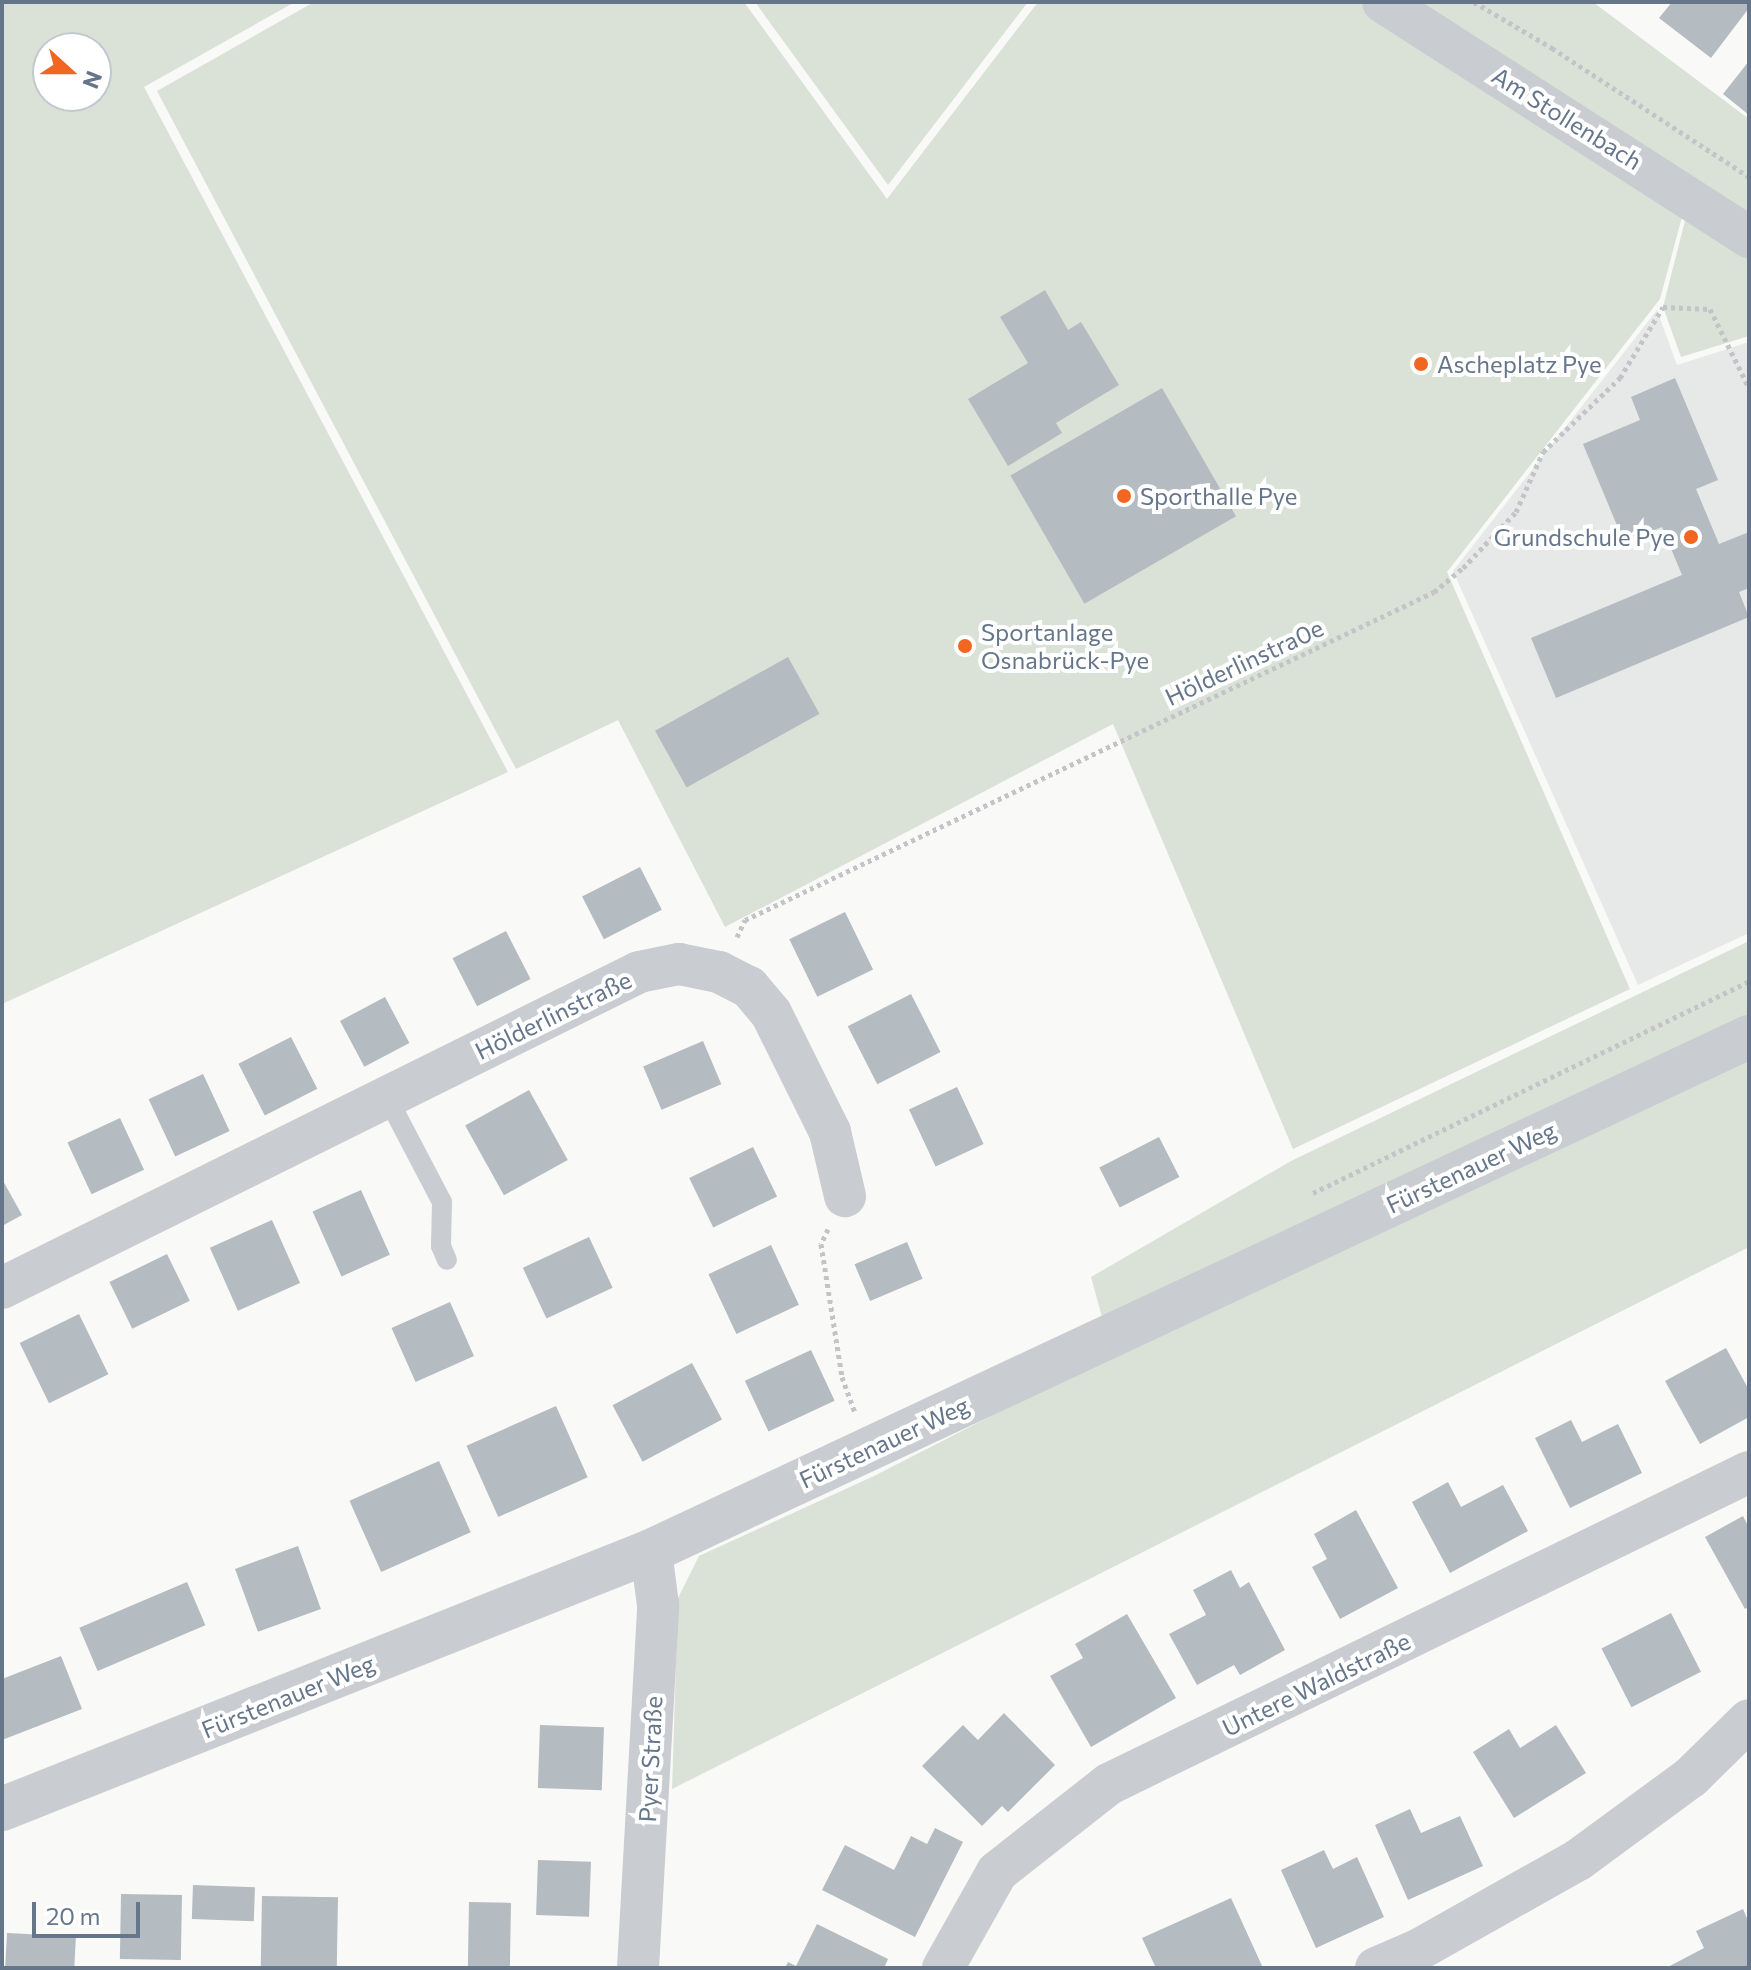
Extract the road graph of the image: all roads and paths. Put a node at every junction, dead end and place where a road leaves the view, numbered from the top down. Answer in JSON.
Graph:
{"nodes":[{"id":1,"x":1383,"y":2,"type":"edge"},
{"id":2,"x":1474,"y":2,"type":"edge"},
{"id":3,"x":1749,"y":177,"type":"edge"},
{"id":4,"x":1749,"y":237,"type":"edge"},
{"id":5,"x":1749,"y":388,"type":"edge"},
{"id":6,"x":719,"y":972,"type":"junction"},
{"id":7,"x":1749,"y":1037,"type":"edge"},
{"id":8,"x":387,"y":1097,"type":"junction"},
{"id":9,"x":845,"y":1196,"type":"joint"},
{"id":10,"x":447,"y":1260,"type":"dead end"},
{"id":11,"x":2,"y":1288,"type":"edge"},
{"id":12,"x":865,"y":1451,"type":"junction"},
{"id":13,"x":1749,"y":1472,"type":"edge"},
{"id":14,"x":651,"y":1551,"type":"junction"},
{"id":15,"x":1749,"y":1720,"type":"edge"},
{"id":16,"x":2,"y":1809,"type":"edge"},
{"id":17,"x":638,"y":1968,"type":"edge"},
{"id":18,"x":943,"y":1968,"type":"edge"},
{"id":19,"x":1376,"y":1968,"type":"edge"}],
"edges":[{"from":1,"to":4,"type":"street","name":"Am Stollenbach"},
{"from":2,"to":3,"type":"path"},
{"from":5,"to":6,"type":"path","name":"Hölderlinstra0e"},
{"from":6,"to":8,"type":"street","name":"Hölderlinstraße"},
{"from":6,"to":9,"type":"street","name":"Hölderlinstraße"},
{"from":7,"to":12,"type":"street","name":"Fürstenauer Weg"},
{"from":8,"to":10,"type":"lane"},
{"from":8,"to":11,"type":"street","name":"Hölderlinstraße"},
{"from":9,"to":12,"type":"path"},
{"from":12,"to":14,"type":"street","name":"Fürstenauer Weg"},
{"from":13,"to":18,"type":"street","name":"Untere Waldstraße"},
{"from":14,"to":16,"type":"street","name":"Fürstenauer Weg"},
{"from":14,"to":17,"type":"street","name":"Pyer Straße"},
{"from":15,"to":19,"type":"street"}]}
